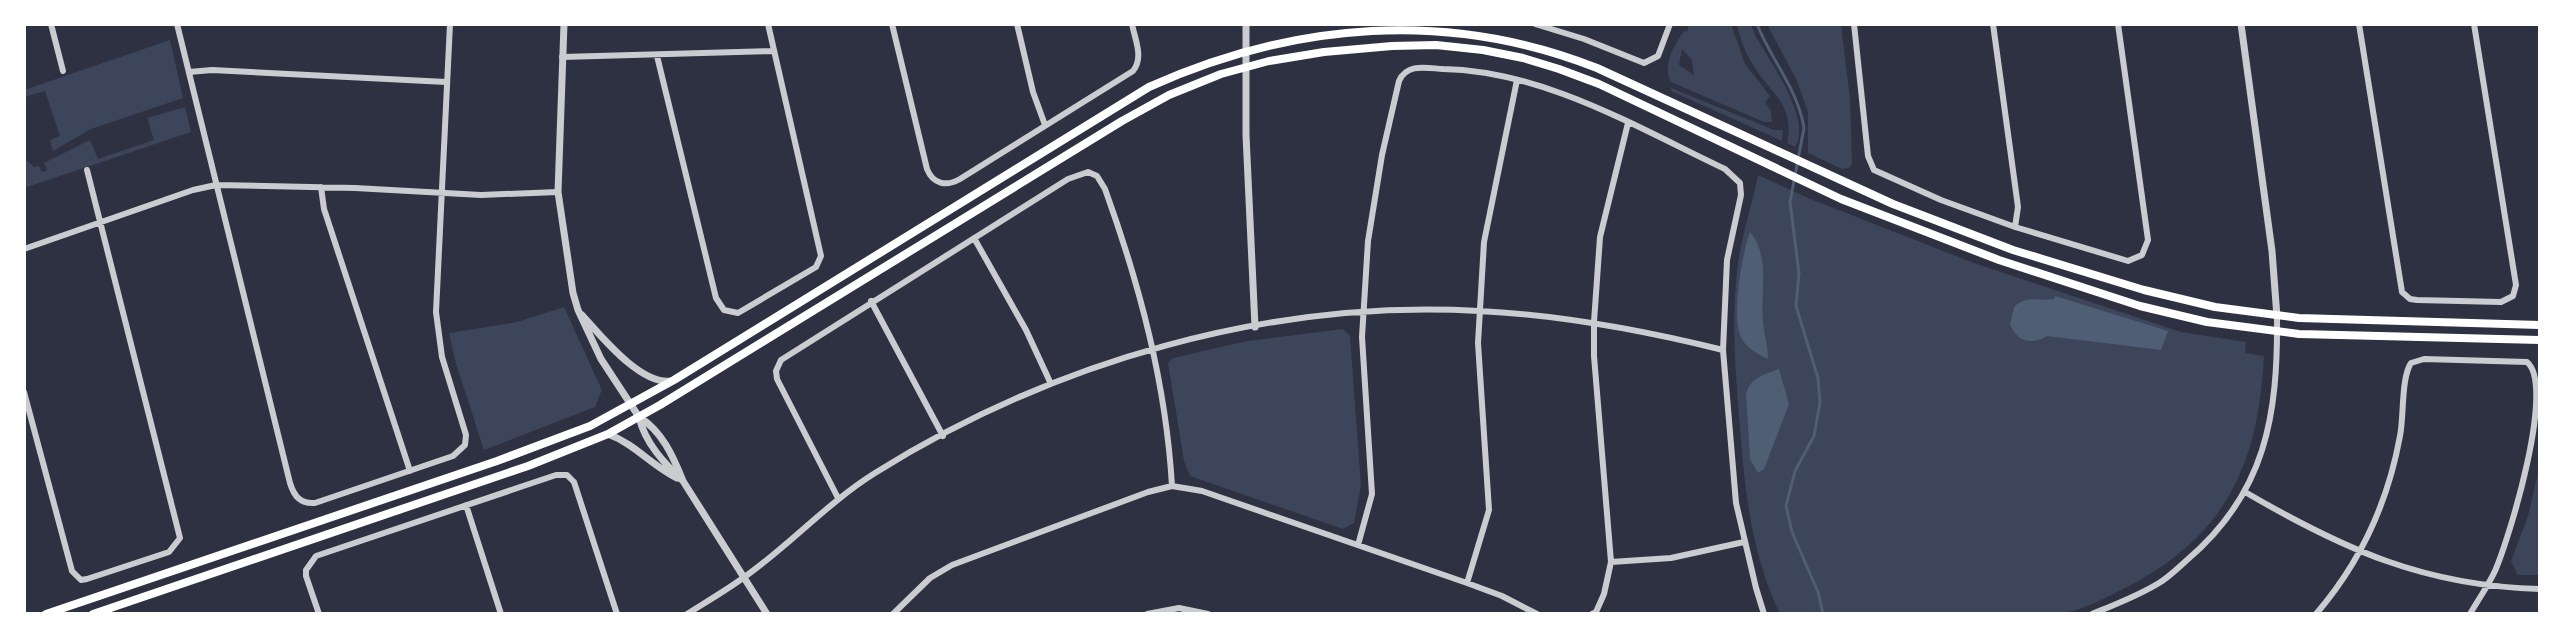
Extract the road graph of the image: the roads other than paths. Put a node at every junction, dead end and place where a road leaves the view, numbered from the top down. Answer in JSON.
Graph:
{"nodes":[{"id":1,"x":51,"y":24,"type":"edge"},
{"id":2,"x":177,"y":24,"type":"edge"},
{"id":3,"x":450,"y":24,"type":"edge"},
{"id":4,"x":564,"y":24,"type":"edge"},
{"id":5,"x":768,"y":24,"type":"edge"},
{"id":6,"x":892,"y":24,"type":"edge"},
{"id":7,"x":1017,"y":24,"type":"edge"},
{"id":8,"x":1132,"y":24,"type":"edge"},
{"id":9,"x":1246,"y":24,"type":"edge"},
{"id":10,"x":1535,"y":24,"type":"edge"},
{"id":11,"x":1670,"y":24,"type":"edge"},
{"id":12,"x":1854,"y":24,"type":"edge"},
{"id":13,"x":1993,"y":24,"type":"edge"},
{"id":14,"x":2118,"y":24,"type":"edge"},
{"id":15,"x":2241,"y":24,"type":"edge"},
{"id":16,"x":2359,"y":24,"type":"edge"},
{"id":17,"x":2474,"y":24,"type":"edge"},
{"id":18,"x":1548,"y":26,"type":"edge"},
{"id":19,"x":1245,"y":50,"type":"junction"},
{"id":20,"x":774,"y":51,"type":"junction"},
{"id":21,"x":657,"y":56,"type":"junction"},
{"id":22,"x":562,"y":57,"type":"junction"},
{"id":23,"x":1245,"y":67,"type":"junction"},
{"id":24,"x":63,"y":71,"type":"dead end"},
{"id":25,"x":189,"y":72,"type":"junction"},
{"id":26,"x":1517,"y":80,"type":"junction"},
{"id":27,"x":446,"y":82,"type":"junction"},
{"id":28,"x":1628,"y":123,"type":"junction"},
{"id":29,"x":1045,"y":125,"type":"junction"},
{"id":30,"x":87,"y":170,"type":"dead end"},
{"id":31,"x":216,"y":185,"type":"junction"},
{"id":32,"x":321,"y":187,"type":"junction"},
{"id":33,"x":558,"y":192,"type":"junction"},
{"id":34,"x":441,"y":193,"type":"junction"},
{"id":35,"x":100,"y":223,"type":"junction"},
{"id":36,"x":2015,"y":227,"type":"junction"},
{"id":37,"x":974,"y":238,"type":"junction"},
{"id":38,"x":24,"y":249,"type":"edge"},
{"id":39,"x":871,"y":301,"type":"junction"},
{"id":40,"x":578,"y":310,"type":"junction"},
{"id":41,"x":1478,"y":311,"type":"junction"},
{"id":42,"x":1364,"y":313,"type":"junction"},
{"id":43,"x":2277,"y":317,"type":"junction"},
{"id":44,"x":1594,"y":322,"type":"junction"},
{"id":45,"x":2540,"y":325,"type":"edge"},
{"id":46,"x":1255,"y":327,"type":"junction"},
{"id":47,"x":2277,"y":332,"type":"junction"},
{"id":48,"x":2540,"y":340,"type":"edge"},
{"id":49,"x":1153,"y":349,"type":"junction"},
{"id":50,"x":1723,"y":350,"type":"junction"},
{"id":51,"x":674,"y":380,"type":"junction"},
{"id":52,"x":1051,"y":384,"type":"junction"},
{"id":53,"x":24,"y":392,"type":"edge"},
{"id":54,"x":630,"y":405,"type":"junction"},
{"id":55,"x":639,"y":417,"type":"junction"},
{"id":56,"x":608,"y":434,"type":"junction"},
{"id":57,"x":943,"y":436,"type":"junction"},
{"id":58,"x":410,"y":471,"type":"junction"},
{"id":59,"x":683,"y":481,"type":"junction"},
{"id":60,"x":1172,"y":486,"type":"junction"},
{"id":61,"x":2245,"y":492,"type":"junction"},
{"id":62,"x":838,"y":498,"type":"junction"},
{"id":63,"x":466,"y":505,"type":"junction"},
{"id":64,"x":1744,"y":542,"type":"junction"},
{"id":65,"x":1358,"y":545,"type":"junction"},
{"id":66,"x":2359,"y":551,"type":"junction"},
{"id":67,"x":1611,"y":562,"type":"junction"},
{"id":68,"x":744,"y":578,"type":"junction"},
{"id":69,"x":1467,"y":583,"type":"junction"},
{"id":70,"x":2487,"y":585,"type":"junction"},
{"id":71,"x":2540,"y":589,"type":"edge"},
{"id":72,"x":1595,"y":613,"type":"edge"},
{"id":73,"x":46,"y":614,"type":"edge"},
{"id":74,"x":93,"y":614,"type":"edge"},
{"id":75,"x":319,"y":614,"type":"edge"},
{"id":76,"x":501,"y":614,"type":"edge"},
{"id":77,"x":617,"y":614,"type":"edge"},
{"id":78,"x":687,"y":614,"type":"edge"},
{"id":79,"x":767,"y":614,"type":"edge"},
{"id":80,"x":893,"y":614,"type":"edge"},
{"id":81,"x":1147,"y":614,"type":"edge"},
{"id":82,"x":1208,"y":614,"type":"edge"},
{"id":83,"x":1537,"y":614,"type":"edge"},
{"id":84,"x":1764,"y":614,"type":"edge"},
{"id":85,"x":2092,"y":614,"type":"edge"},
{"id":86,"x":2316,"y":614,"type":"edge"},
{"id":87,"x":2470,"y":614,"type":"edge"}],
"edges":[{"from":1,"to":24,"type":"street"},
{"from":2,"to":25,"type":"street"},
{"from":3,"to":27,"type":"street"},
{"from":4,"to":22,"type":"street"},
{"from":5,"to":20,"type":"street"},
{"from":6,"to":29,"type":"street"},
{"from":7,"to":29,"type":"street"},
{"from":8,"to":29,"type":"street"},
{"from":9,"to":19,"type":"street"},
{"from":10,"to":18,"type":"street"},
{"from":11,"to":18,"type":"street"},
{"from":12,"to":36,"type":"street"},
{"from":13,"to":36,"type":"street"},
{"from":14,"to":36,"type":"street"},
{"from":15,"to":43,"type":"street"},
{"from":16,"to":17,"type":"street"},
{"from":19,"to":23,"type":"street"},
{"from":19,"to":43,"type":"main road"},
{"from":19,"to":51,"type":"main road"},
{"from":20,"to":21,"type":"street"},
{"from":20,"to":21,"type":"street"},
{"from":21,"to":22,"type":"street"},
{"from":22,"to":33,"type":"street"},
{"from":23,"to":46,"type":"street"},
{"from":23,"to":47,"type":"main road"},
{"from":23,"to":55,"type":"main road"},
{"from":25,"to":27,"type":"street"},
{"from":25,"to":31,"type":"street"},
{"from":26,"to":28,"type":"street"},
{"from":26,"to":41,"type":"street"},
{"from":26,"to":42,"type":"street"},
{"from":27,"to":34,"type":"street"},
{"from":28,"to":44,"type":"street"},
{"from":28,"to":50,"type":"street"},
{"from":30,"to":35,"type":"street"},
{"from":31,"to":32,"type":"street"},
{"from":31,"to":35,"type":"street"},
{"from":31,"to":58,"type":"street"},
{"from":32,"to":34,"type":"street"},
{"from":32,"to":58,"type":"street"},
{"from":33,"to":34,"type":"street"},
{"from":33,"to":40,"type":"street"},
{"from":34,"to":58,"type":"street"},
{"from":35,"to":38,"type":"street"},
{"from":35,"to":53,"type":"street"},
{"from":37,"to":39,"type":"street"},
{"from":37,"to":49,"type":"street"},
{"from":37,"to":52,"type":"street"},
{"from":39,"to":57,"type":"street"},
{"from":39,"to":62,"type":"street"},
{"from":40,"to":51,"type":"street"},
{"from":40,"to":54,"type":"street"},
{"from":41,"to":42,"type":"street"},
{"from":41,"to":44,"type":"street"},
{"from":41,"to":69,"type":"street"},
{"from":42,"to":46,"type":"street"},
{"from":42,"to":65,"type":"street"},
{"from":43,"to":45,"type":"main road"},
{"from":43,"to":47,"type":"street"},
{"from":44,"to":50,"type":"street"},
{"from":44,"to":67,"type":"street"},
{"from":46,"to":49,"type":"street"},
{"from":47,"to":48,"type":"main road"},
{"from":47,"to":61,"type":"street"},
{"from":49,"to":52,"type":"street"},
{"from":49,"to":60,"type":"street"},
{"from":50,"to":64,"type":"street"},
{"from":51,"to":54,"type":"main road"},
{"from":52,"to":57,"type":"street"},
{"from":54,"to":55,"type":"street"},
{"from":54,"to":73,"type":"main road"},
{"from":55,"to":56,"type":"main road"},
{"from":55,"to":59,"type":"street"},
{"from":56,"to":59,"type":"street"},
{"from":56,"to":74,"type":"main road"},
{"from":57,"to":62,"type":"street"},
{"from":59,"to":68,"type":"street"},
{"from":60,"to":65,"type":"street"},
{"from":60,"to":80,"type":"street"},
{"from":61,"to":66,"type":"street"},
{"from":61,"to":85,"type":"street"},
{"from":62,"to":68,"type":"street"},
{"from":63,"to":75,"type":"street"},
{"from":63,"to":76,"type":"street"},
{"from":63,"to":77,"type":"street"},
{"from":64,"to":67,"type":"street"},
{"from":64,"to":84,"type":"street"},
{"from":65,"to":69,"type":"street"},
{"from":66,"to":70,"type":"street"},
{"from":66,"to":70,"type":"street"},
{"from":66,"to":86,"type":"street"},
{"from":67,"to":72,"type":"street"},
{"from":68,"to":78,"type":"street"},
{"from":68,"to":79,"type":"street"},
{"from":69,"to":83,"type":"street"},
{"from":70,"to":71,"type":"street"},
{"from":70,"to":87,"type":"street"},
{"from":81,"to":82,"type":"street"}]}
